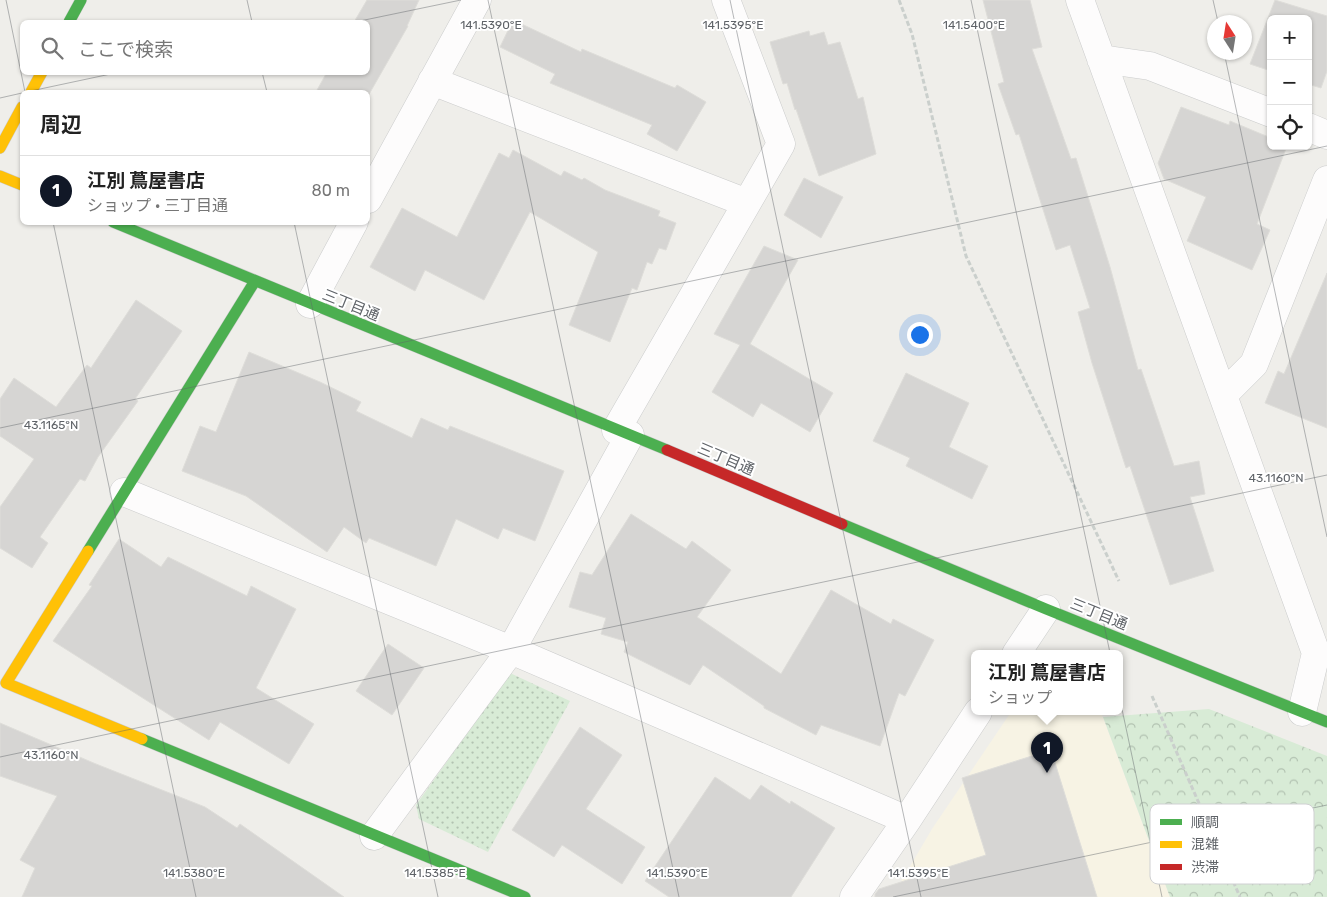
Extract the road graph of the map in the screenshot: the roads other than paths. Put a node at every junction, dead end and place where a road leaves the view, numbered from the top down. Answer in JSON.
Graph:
{"nodes":[{"id":1,"x":81,"y":0,"type":"edge"},
{"id":2,"x":477,"y":0,"type":"edge"},
{"id":3,"x":726,"y":0,"type":"edge"},
{"id":4,"x":1080,"y":0,"type":"edge"},
{"id":5,"x":70,"y":20,"type":"edge"},
{"id":6,"x":1101,"y":59,"type":"junction"},
{"id":7,"x":40,"y":75,"type":"edge"},
{"id":8,"x":432,"y":81,"type":"junction"},
{"id":9,"x":32,"y":90,"type":"edge"},
{"id":10,"x":20,"y":111,"type":"edge"},
{"id":11,"x":1267,"y":111,"type":"edge"},
{"id":12,"x":1312,"y":129,"type":"edge"},
{"id":13,"x":1327,"y":135,"type":"edge"},
{"id":14,"x":0,"y":148,"type":"edge"},
{"id":15,"x":0,"y":176,"type":"edge"},
{"id":16,"x":1327,"y":180,"type":"edge"},
{"id":17,"x":20,"y":184,"type":"edge"},
{"id":18,"x":370,"y":195,"type":"edge"},
{"id":19,"x":748,"y":203,"type":"junction"},
{"id":20,"x":120,"y":225,"type":"edge"},
{"id":21,"x":352,"y":225,"type":"edge"},
{"id":22,"x":255,"y":281,"type":"junction"},
{"id":23,"x":310,"y":304,"type":"junction"},
{"id":24,"x":1223,"y":395,"type":"junction"},
{"id":25,"x":623,"y":432,"type":"junction"},
{"id":26,"x":124,"y":492,"type":"junction"},
{"id":27,"x":1046,"y":609,"type":"junction"},
{"id":28,"x":511,"y":650,"type":"junction"},
{"id":29,"x":1019,"y":650,"type":"edge"},
{"id":30,"x":1302,"y":712,"type":"junction"},
{"id":31,"x":976,"y":715,"type":"edge"},
{"id":32,"x":1327,"y":722,"type":"edge"},
{"id":33,"x":907,"y":820,"type":"junction"},
{"id":34,"x":374,"y":836,"type":"junction"},
{"id":35,"x":525,"y":897,"type":"edge"},
{"id":36,"x":854,"y":897,"type":"edge"}],
"edges":[{"from":1,"to":5,"type":"street"},
{"from":2,"to":8,"type":"street"},
{"from":3,"to":19,"type":"street"},
{"from":4,"to":6,"type":"street"},
{"from":6,"to":11,"type":"street"},
{"from":6,"to":24,"type":"street"},
{"from":7,"to":9,"type":"street"},
{"from":8,"to":18,"type":"street"},
{"from":8,"to":19,"type":"street"},
{"from":10,"to":14,"type":"street"},
{"from":12,"to":13,"type":"street"},
{"from":15,"to":17,"type":"street"},
{"from":16,"to":24,"type":"street"},
{"from":19,"to":25,"type":"street"},
{"from":20,"to":22,"type":"street","name":"三丁目通"},
{"from":21,"to":23,"type":"street"},
{"from":22,"to":23,"type":"street","name":"三丁目通"},
{"from":22,"to":26,"type":"street"},
{"from":23,"to":25,"type":"street","name":"三丁目通"},
{"from":24,"to":30,"type":"street"},
{"from":25,"to":27,"type":"street","name":"三丁目通"},
{"from":25,"to":28,"type":"street"},
{"from":26,"to":28,"type":"street"},
{"from":26,"to":34,"type":"street"},
{"from":27,"to":29,"type":"street"},
{"from":27,"to":30,"type":"street","name":"三丁目通"},
{"from":28,"to":33,"type":"street"},
{"from":28,"to":34,"type":"street"},
{"from":30,"to":32,"type":"street","name":"三丁目通"},
{"from":31,"to":33,"type":"street"},
{"from":33,"to":36,"type":"street"},
{"from":34,"to":35,"type":"street"}]}
